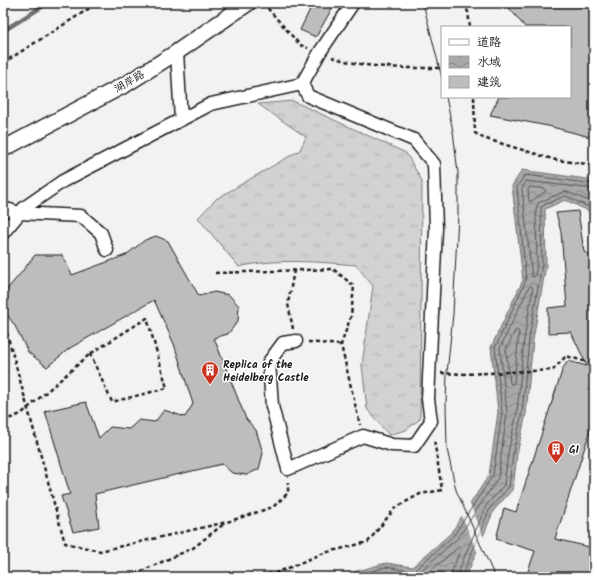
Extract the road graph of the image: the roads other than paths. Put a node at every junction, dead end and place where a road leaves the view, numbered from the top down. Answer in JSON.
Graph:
{"nodes":[{"id":1,"x":248,"y":3,"type":"edge"},
{"id":2,"x":352,"y":3,"type":"edge"},
{"id":3,"x":177,"y":52,"type":"junction"},
{"id":4,"x":302,"y":84,"type":"junction"},
{"id":5,"x":181,"y":120,"type":"junction"},
{"id":6,"x":3,"y":149,"type":"edge"},
{"id":7,"x":3,"y":208,"type":"edge"},
{"id":8,"x":20,"y":213,"type":"junction"},
{"id":9,"x":3,"y":232,"type":"edge"},
{"id":10,"x":107,"y":250,"type":"dead end"},
{"id":11,"x":296,"y":341,"type":"road end"}],
"edges":[{"from":1,"to":3,"type":"street","name":"湖岸路"},
{"from":2,"to":4,"type":"street"},
{"from":3,"to":5,"type":"street"},
{"from":3,"to":6,"type":"street","name":"湖岸路"},
{"from":4,"to":5,"type":"street"},
{"from":4,"to":11,"type":"street"},
{"from":5,"to":8,"type":"street"},
{"from":7,"to":8,"type":"street"},
{"from":8,"to":9,"type":"street"},
{"from":8,"to":10,"type":"street"}]}
